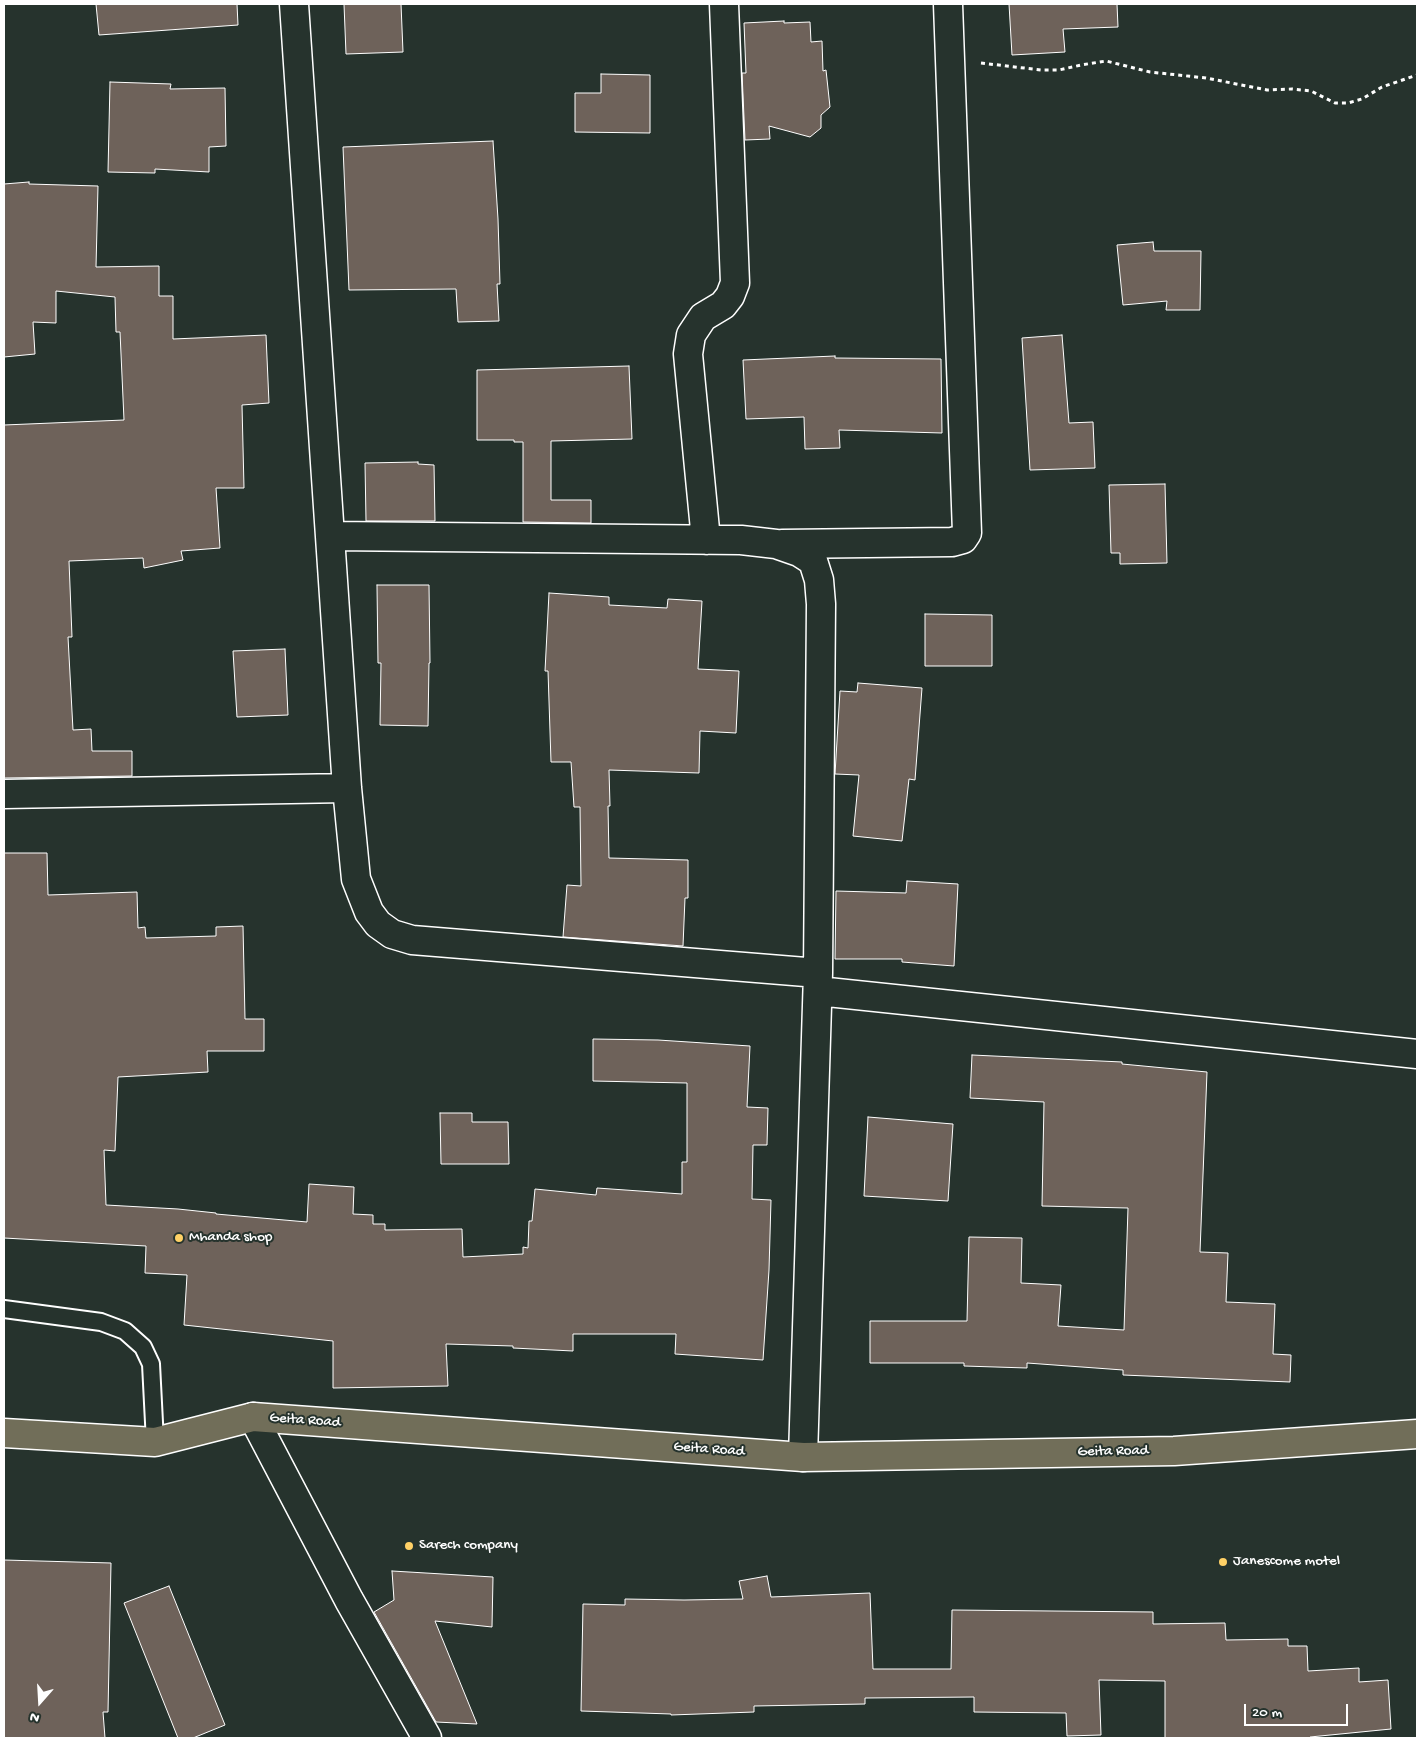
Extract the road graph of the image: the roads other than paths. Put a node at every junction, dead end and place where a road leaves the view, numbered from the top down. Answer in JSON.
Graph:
{"nodes":[{"id":1,"x":294,"y":4,"type":"edge"},
{"id":2,"x":724,"y":4,"type":"edge"},
{"id":3,"x":948,"y":4,"type":"edge"},
{"id":4,"x":331,"y":536,"type":"junction"},
{"id":5,"x":706,"y":540,"type":"junction"},
{"id":6,"x":776,"y":544,"type":"junction"},
{"id":7,"x":347,"y":788,"type":"junction"},
{"id":8,"x":4,"y":794,"type":"edge"},
{"id":9,"x":818,"y":982,"type":"junction"},
{"id":10,"x":1417,"y":1054,"type":"edge"},
{"id":11,"x":4,"y":1309,"type":"edge"},
{"id":12,"x":253,"y":1417,"type":"junction"},
{"id":13,"x":4,"y":1433,"type":"edge"},
{"id":14,"x":1417,"y":1434,"type":"edge"},
{"id":15,"x":155,"y":1442,"type":"junction"},
{"id":16,"x":803,"y":1457,"type":"junction"},
{"id":17,"x":427,"y":1738,"type":"edge"}],
"edges":[{"from":1,"to":4,"type":"street"},
{"from":2,"to":5,"type":"street"},
{"from":3,"to":6,"type":"street"},
{"from":4,"to":5,"type":"street"},
{"from":4,"to":7,"type":"street"},
{"from":5,"to":6,"type":"street"},
{"from":6,"to":9,"type":"street"},
{"from":7,"to":8,"type":"street"},
{"from":7,"to":9,"type":"street"},
{"from":9,"to":10,"type":"street"},
{"from":9,"to":16,"type":"street"},
{"from":11,"to":15,"type":"lane"},
{"from":12,"to":15,"type":"highway","name":"Geita Road"},
{"from":12,"to":16,"type":"highway","name":"Geita Road"},
{"from":12,"to":17,"type":"street"},
{"from":13,"to":15,"type":"highway","name":"Geita Road"},
{"from":14,"to":16,"type":"highway","name":"Geita Road"}]}
